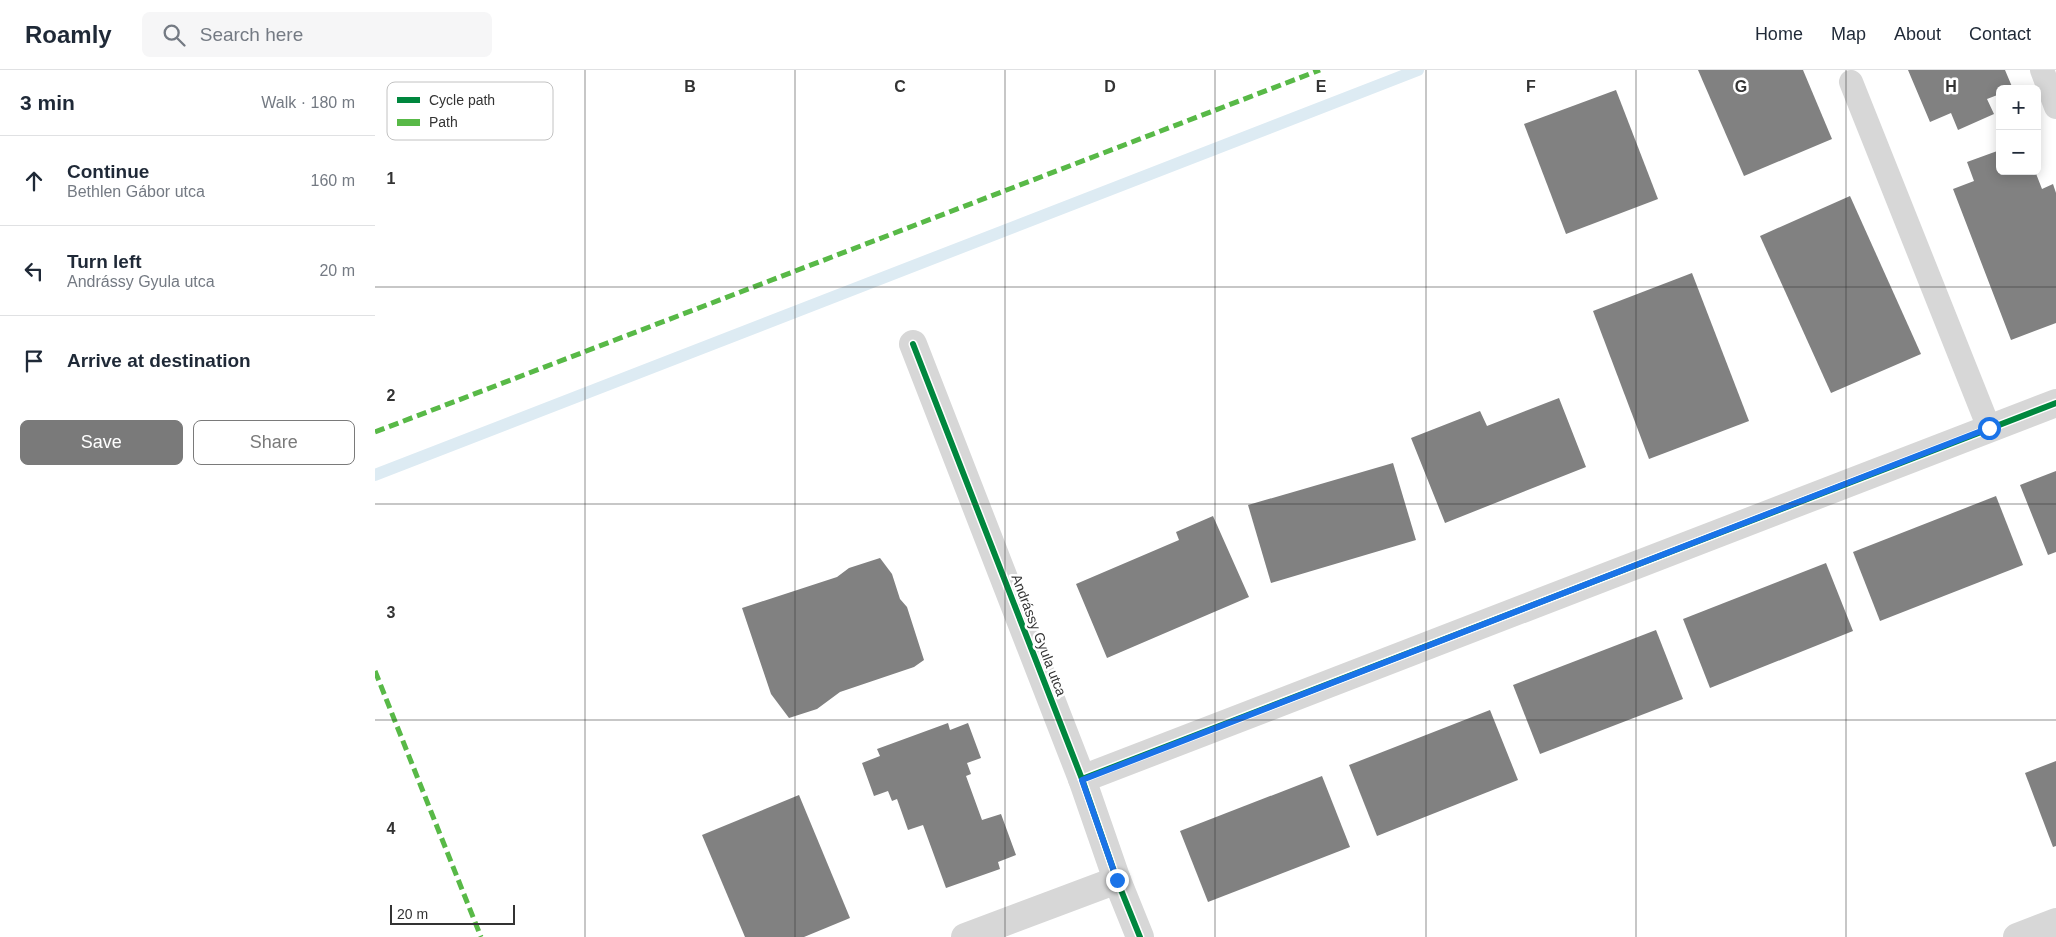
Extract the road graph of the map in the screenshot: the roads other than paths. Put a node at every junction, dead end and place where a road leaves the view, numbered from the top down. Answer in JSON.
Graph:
{"nodes":[{"id":1,"x":2042,"y":70,"type":"edge"},
{"id":2,"x":1851,"y":82,"type":"dead end"},
{"id":3,"x":2056,"y":107,"type":"edge"},
{"id":4,"x":913,"y":344,"type":"dead end"},
{"id":5,"x":2056,"y":403,"type":"edge"},
{"id":6,"x":1989,"y":428,"type":"junction"},
{"id":7,"x":1082,"y":780,"type":"junction"},
{"id":8,"x":1117,"y":880,"type":"junction"},
{"id":9,"x":2056,"y":922,"type":"edge"},
{"id":10,"x":965,"y":937,"type":"edge"},
{"id":11,"x":1140,"y":937,"type":"edge"},
{"id":12,"x":2017,"y":937,"type":"edge"}],
"edges":[{"from":1,"to":3,"type":"lane"},
{"from":2,"to":6,"type":"lane"},
{"from":4,"to":7,"type":"street","name":"Andrássy Gyula utca"},
{"from":5,"to":6,"type":"street"},
{"from":6,"to":7,"type":"street"},
{"from":7,"to":8,"type":"street","name":"Andrássy Gyula utca"},
{"from":8,"to":10,"type":"street"},
{"from":8,"to":11,"type":"street","name":"Andrássy Gyula utca"},
{"from":9,"to":12,"type":"street"}]}
